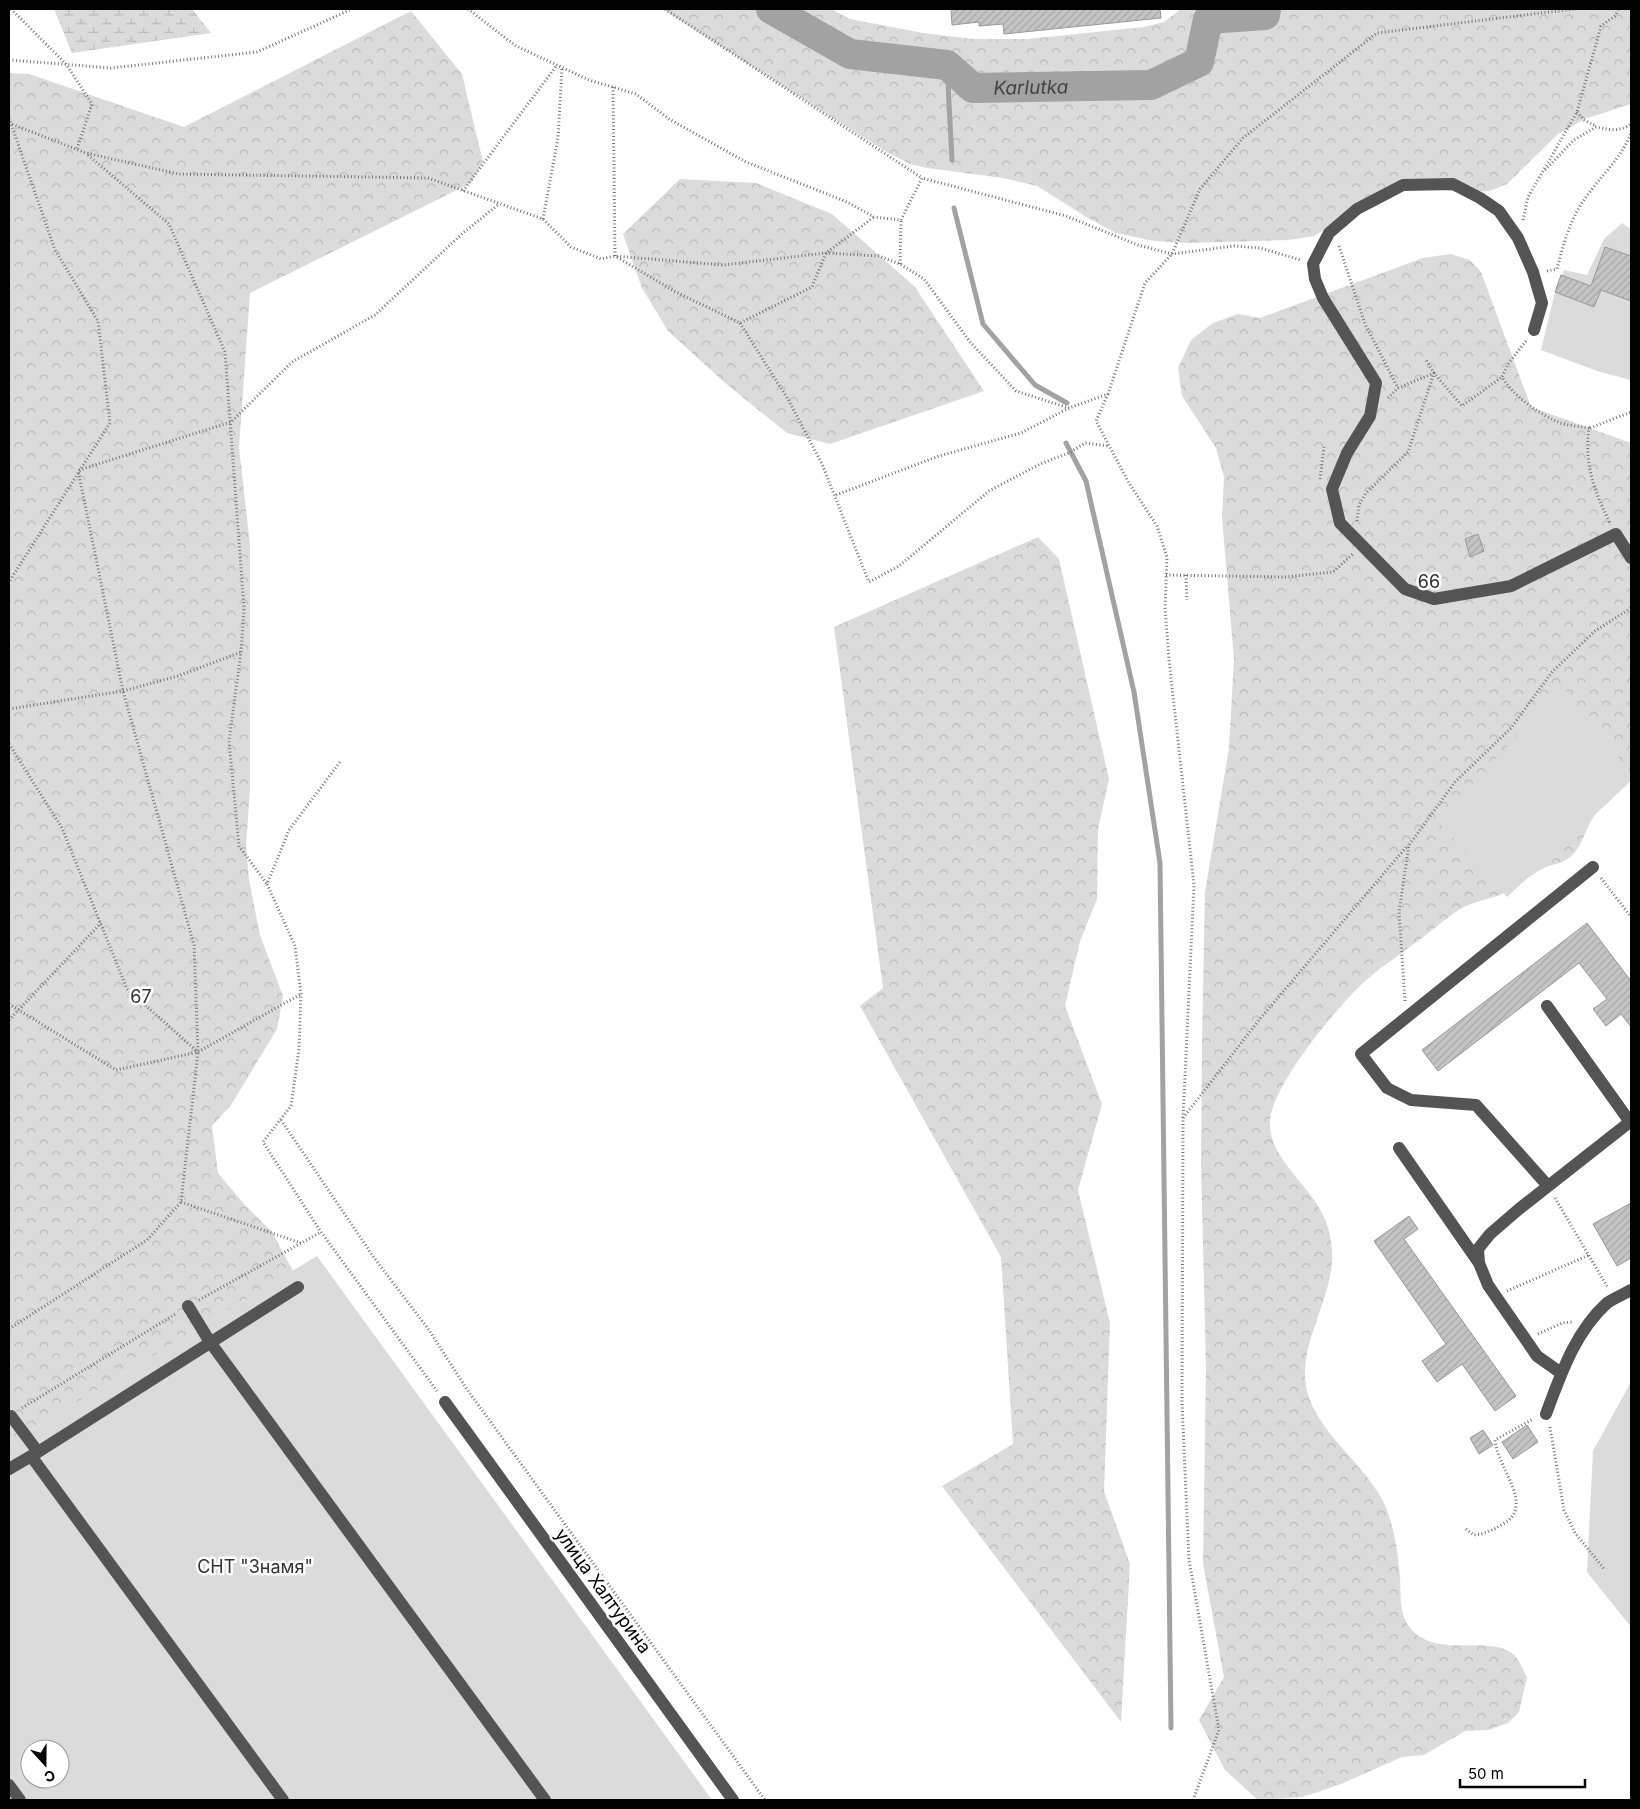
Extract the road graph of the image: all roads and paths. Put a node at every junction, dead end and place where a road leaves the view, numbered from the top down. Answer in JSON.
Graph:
{"nodes":[{"id":1,"x":11,"y":9,"type":"edge"},
{"id":2,"x":352,"y":9,"type":"edge"},
{"id":3,"x":468,"y":9,"type":"edge"},
{"id":4,"x":665,"y":9,"type":"edge"},
{"id":5,"x":1574,"y":9,"type":"edge"},
{"id":6,"x":1618,"y":9,"type":"edge"},
{"id":7,"x":9,"y":60,"type":"edge"},
{"id":8,"x":66,"y":64,"type":"junction"},
{"id":9,"x":557,"y":66,"type":"junction"},
{"id":10,"x":562,"y":68,"type":"junction"},
{"id":11,"x":613,"y":87,"type":"junction"},
{"id":12,"x":1577,"y":112,"type":"junction"},
{"id":13,"x":9,"y":118,"type":"edge"},
{"id":14,"x":10,"y":123,"type":"edge"},
{"id":15,"x":1631,"y":124,"type":"edge"},
{"id":16,"x":1596,"y":127,"type":"junction"},
{"id":17,"x":1631,"y":133,"type":"edge"},
{"id":18,"x":76,"y":149,"type":"junction"},
{"id":19,"x":86,"y":154,"type":"junction"},
{"id":20,"x":1541,"y":173,"type":"junction"},
{"id":21,"x":922,"y":178,"type":"junction"},
{"id":22,"x":463,"y":191,"type":"junction"},
{"id":23,"x":499,"y":204,"type":"junction"},
{"id":24,"x":874,"y":217,"type":"junction"},
{"id":25,"x":543,"y":219,"type":"junction"},
{"id":26,"x":901,"y":220,"type":"junction"},
{"id":27,"x":1518,"y":238,"type":"junction"},
{"id":28,"x":1339,"y":246,"type":"dead end"},
{"id":29,"x":826,"y":253,"type":"junction"},
{"id":30,"x":1172,"y":254,"type":"junction"},
{"id":31,"x":615,"y":256,"type":"junction"},
{"id":32,"x":900,"y":264,"type":"junction"},
{"id":33,"x":1313,"y":264,"type":"junction"},
{"id":34,"x":1534,"y":275,"type":"junction"},
{"id":35,"x":740,"y":323,"type":"junction"},
{"id":36,"x":1534,"y":330,"type":"joint"},
{"id":37,"x":1426,"y":360,"type":"dead end"},
{"id":38,"x":1434,"y":373,"type":"junction"},
{"id":39,"x":1502,"y":377,"type":"junction"},
{"id":40,"x":1108,"y":394,"type":"junction"},
{"id":41,"x":1069,"y":408,"type":"junction"},
{"id":42,"x":1631,"y":412,"type":"edge"},
{"id":43,"x":231,"y":422,"type":"junction"},
{"id":44,"x":1589,"y":428,"type":"junction"},
{"id":45,"x":1110,"y":446,"type":"junction"},
{"id":46,"x":78,"y":470,"type":"junction"},
{"id":47,"x":836,"y":495,"type":"junction"},
{"id":48,"x":1359,"y":505,"type":"dead end"},
{"id":49,"x":1616,"y":534,"type":"junction"},
{"id":50,"x":1353,"y":554,"type":"dead end"},
{"id":51,"x":1631,"y":558,"type":"edge"},
{"id":52,"x":1166,"y":575,"type":"junction"},
{"id":53,"x":1186,"y":575,"type":"junction"},
{"id":54,"x":9,"y":582,"type":"edge"},
{"id":55,"x":1187,"y":600,"type":"dead end"},
{"id":56,"x":1631,"y":608,"type":"edge"},
{"id":57,"x":241,"y":652,"type":"junction"},
{"id":58,"x":123,"y":691,"type":"junction"},
{"id":59,"x":9,"y":710,"type":"edge"},
{"id":60,"x":9,"y":744,"type":"edge"},
{"id":61,"x":340,"y":762,"type":"dead end"},
{"id":62,"x":1409,"y":845,"type":"junction"},
{"id":63,"x":1593,"y":867,"type":"joint"},
{"id":64,"x":267,"y":884,"type":"junction"},
{"id":65,"x":1631,"y":917,"type":"edge"},
{"id":66,"x":100,"y":923,"type":"junction"},
{"id":67,"x":300,"y":994,"type":"junction"},
{"id":68,"x":9,"y":1004,"type":"edge"},
{"id":69,"x":1546,"y":1006,"type":"dead end"},
{"id":70,"x":18,"y":1010,"type":"junction"},
{"id":71,"x":1406,"y":1017,"type":"junction"},
{"id":72,"x":9,"y":1020,"type":"edge"},
{"id":73,"x":198,"y":1052,"type":"junction"},
{"id":74,"x":1183,"y":1119,"type":"junction"},
{"id":75,"x":281,"y":1120,"type":"junction"},
{"id":76,"x":1631,"y":1122,"type":"edge"},
{"id":77,"x":1399,"y":1148,"type":"dead end"},
{"id":78,"x":1548,"y":1186,"type":"junction"},
{"id":79,"x":181,"y":1202,"type":"junction"},
{"id":80,"x":321,"y":1232,"type":"junction"},
{"id":81,"x":301,"y":1243,"type":"junction"},
{"id":82,"x":1589,"y":1255,"type":"junction"},
{"id":83,"x":1479,"y":1263,"type":"junction"},
{"id":84,"x":298,"y":1287,"type":"dead end"},
{"id":85,"x":1631,"y":1290,"type":"edge"},
{"id":86,"x":1496,"y":1296,"type":"junction"},
{"id":87,"x":1615,"y":1299,"type":"junction"},
{"id":88,"x":188,"y":1306,"type":"junction"},
{"id":89,"x":1592,"y":1320,"type":"junction"},
{"id":90,"x":9,"y":1329,"type":"edge"},
{"id":91,"x":1526,"y":1340,"type":"junction"},
{"id":92,"x":210,"y":1342,"type":"junction"},
{"id":93,"x":1561,"y":1373,"type":"junction"},
{"id":94,"x":445,"y":1402,"type":"joint"},
{"id":95,"x":1546,"y":1414,"type":"junction"},
{"id":96,"x":11,"y":1416,"type":"joint"},
{"id":97,"x":34,"y":1454,"type":"junction"},
{"id":98,"x":9,"y":1469,"type":"edge"},
{"id":99,"x":1466,"y":1529,"type":"dead end"},
{"id":100,"x":1605,"y":1570,"type":"dead end"},
{"id":101,"x":9,"y":1785,"type":"edge"},
{"id":102,"x":20,"y":1800,"type":"edge"},
{"id":103,"x":283,"y":1800,"type":"edge"},
{"id":104,"x":545,"y":1800,"type":"edge"},
{"id":105,"x":733,"y":1800,"type":"edge"},
{"id":106,"x":766,"y":1800,"type":"edge"},
{"id":107,"x":1193,"y":1800,"type":"edge"}],
"edges":[{"from":1,"to":8,"type":"path"},
{"from":2,"to":8,"type":"path"},
{"from":3,"to":9,"type":"path"},
{"from":4,"to":21,"type":"path"},
{"from":5,"to":30,"type":"path"},
{"from":6,"to":12,"type":"path"},
{"from":7,"to":8,"type":"path"},
{"from":8,"to":18,"type":"path"},
{"from":9,"to":10,"type":"path"},
{"from":9,"to":22,"type":"path"},
{"from":10,"to":11,"type":"path"},
{"from":10,"to":25,"type":"path"},
{"from":11,"to":24,"type":"path"},
{"from":11,"to":31,"type":"path"},
{"from":12,"to":16,"type":"path"},
{"from":12,"to":20,"type":"path"},
{"from":13,"to":14,"type":"path"},
{"from":14,"to":18,"type":"path"},
{"from":14,"to":46,"type":"path"},
{"from":15,"to":16,"type":"path"},
{"from":16,"to":20,"type":"path"},
{"from":17,"to":34,"type":"path"},
{"from":18,"to":19,"type":"path"},
{"from":19,"to":22,"type":"path"},
{"from":19,"to":43,"type":"path"},
{"from":20,"to":27,"type":"path"},
{"from":21,"to":26,"type":"path"},
{"from":21,"to":30,"type":"path"},
{"from":22,"to":23,"type":"path"},
{"from":23,"to":25,"type":"path"},
{"from":23,"to":43,"type":"path"},
{"from":24,"to":26,"type":"path"},
{"from":24,"to":29,"type":"path"},
{"from":25,"to":31,"type":"path"},
{"from":26,"to":32,"type":"path"},
{"from":27,"to":33,"type":"street"},
{"from":27,"to":34,"type":"street"},
{"from":28,"to":38,"type":"path"},
{"from":29,"to":31,"type":"path"},
{"from":29,"to":32,"type":"path"},
{"from":29,"to":35,"type":"path"},
{"from":30,"to":33,"type":"path"},
{"from":30,"to":40,"type":"path"},
{"from":31,"to":35,"type":"path"},
{"from":32,"to":41,"type":"path"},
{"from":33,"to":49,"type":"street"},
{"from":34,"to":36,"type":"street"},
{"from":35,"to":47,"type":"path"},
{"from":36,"to":39,"type":"path"},
{"from":37,"to":38,"type":"path"},
{"from":38,"to":39,"type":"path"},
{"from":38,"to":48,"type":"path"},
{"from":39,"to":44,"type":"path"},
{"from":40,"to":41,"type":"path"},
{"from":40,"to":45,"type":"path"},
{"from":41,"to":47,"type":"path"},
{"from":42,"to":44,"type":"path"},
{"from":43,"to":46,"type":"path"},
{"from":43,"to":57,"type":"path"},
{"from":44,"to":49,"type":"path"},
{"from":45,"to":47,"type":"path"},
{"from":45,"to":52,"type":"path"},
{"from":46,"to":54,"type":"path"},
{"from":46,"to":58,"type":"path"},
{"from":49,"to":51,"type":"street"},
{"from":50,"to":53,"type":"path"},
{"from":52,"to":53,"type":"path"},
{"from":52,"to":74,"type":"path"},
{"from":53,"to":55,"type":"path"},
{"from":56,"to":62,"type":"path"},
{"from":57,"to":58,"type":"path"},
{"from":57,"to":64,"type":"path"},
{"from":58,"to":59,"type":"path"},
{"from":58,"to":73,"type":"path"},
{"from":60,"to":66,"type":"path"},
{"from":61,"to":64,"type":"path"},
{"from":62,"to":71,"type":"path"},
{"from":62,"to":74,"type":"path"},
{"from":63,"to":65,"type":"path"},
{"from":63,"to":71,"type":"street"},
{"from":64,"to":67,"type":"path"},
{"from":66,"to":70,"type":"path"},
{"from":66,"to":73,"type":"path"},
{"from":67,"to":73,"type":"path"},
{"from":67,"to":75,"type":"path"},
{"from":68,"to":70,"type":"path"},
{"from":69,"to":76,"type":"street"},
{"from":70,"to":72,"type":"path"},
{"from":70,"to":73,"type":"path"},
{"from":71,"to":78,"type":"street"},
{"from":73,"to":79,"type":"path"},
{"from":74,"to":107,"type":"path"},
{"from":75,"to":80,"type":"path"},
{"from":75,"to":106,"type":"path"},
{"from":76,"to":78,"type":"street"},
{"from":77,"to":83,"type":"street"},
{"from":78,"to":82,"type":"path"},
{"from":78,"to":83,"type":"street"},
{"from":79,"to":81,"type":"path"},
{"from":79,"to":90,"type":"path"},
{"from":80,"to":81,"type":"path"},
{"from":80,"to":94,"type":"path"},
{"from":81,"to":88,"type":"path"},
{"from":82,"to":86,"type":"path"},
{"from":82,"to":87,"type":"path"},
{"from":83,"to":86,"type":"street"},
{"from":84,"to":92,"type":"street"},
{"from":85,"to":87,"type":"street"},
{"from":86,"to":91,"type":"street"},
{"from":87,"to":89,"type":"street"},
{"from":88,"to":92,"type":"street"},
{"from":88,"to":96,"type":"path"},
{"from":89,"to":91,"type":"path"},
{"from":89,"to":93,"type":"street"},
{"from":91,"to":93,"type":"street"},
{"from":92,"to":97,"type":"street"},
{"from":92,"to":104,"type":"street"},
{"from":93,"to":95,"type":"street"},
{"from":94,"to":105,"type":"street","name":"улица Халтурина"},
{"from":95,"to":99,"type":"path"},
{"from":95,"to":100,"type":"path"},
{"from":96,"to":97,"type":"street"},
{"from":97,"to":98,"type":"street"},
{"from":97,"to":103,"type":"street"},
{"from":101,"to":102,"type":"street"}]}
